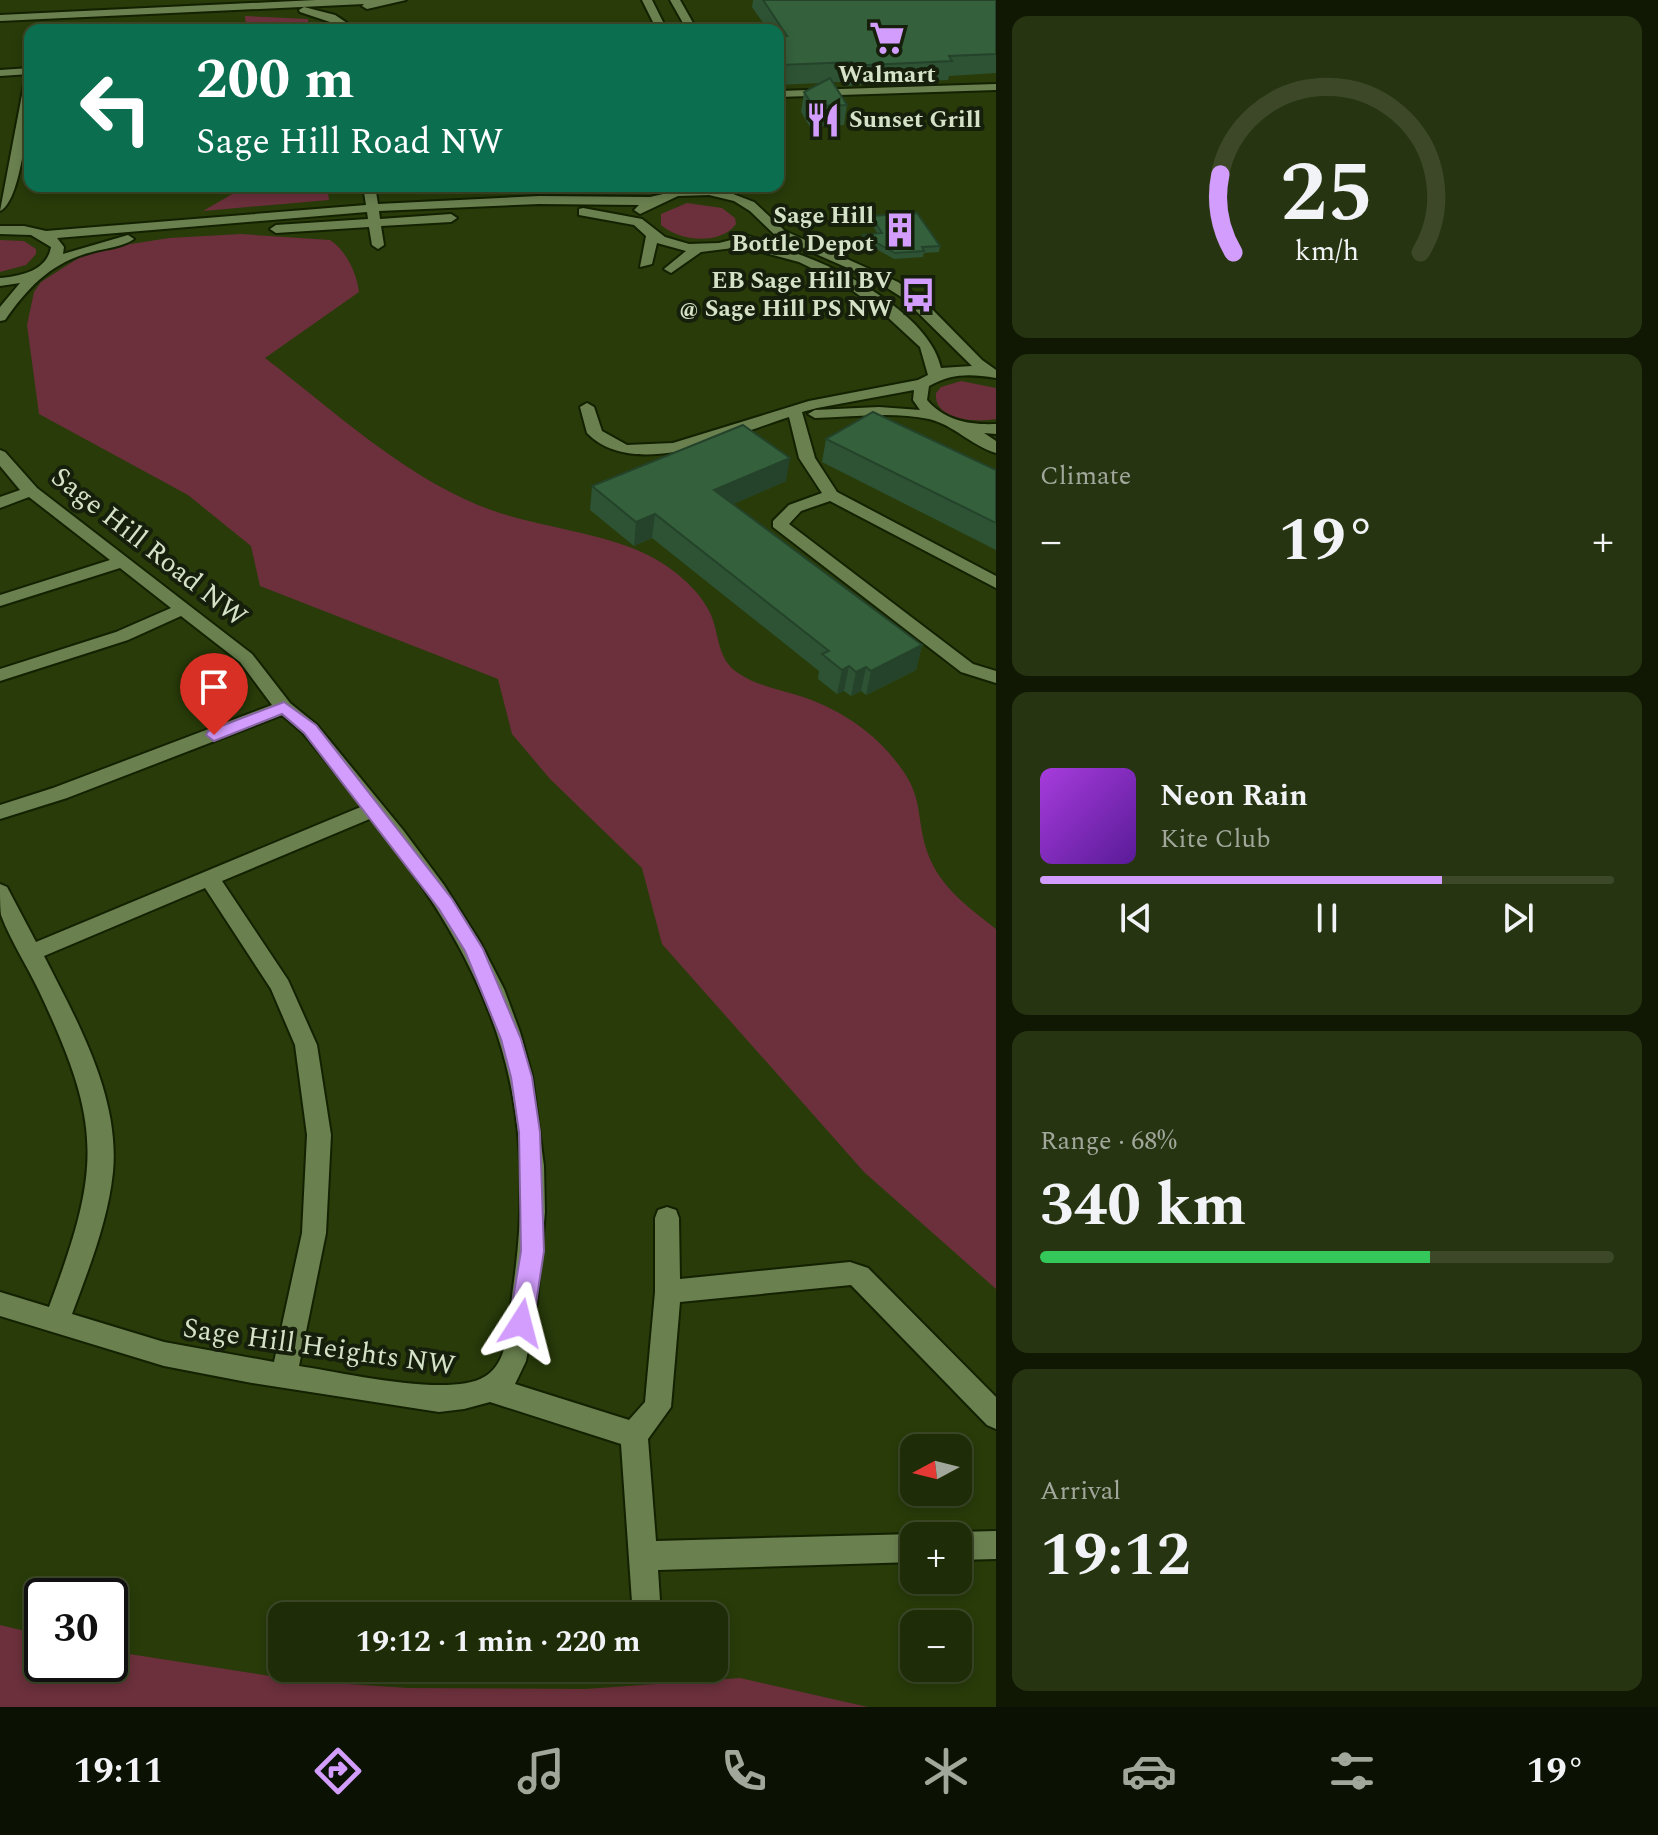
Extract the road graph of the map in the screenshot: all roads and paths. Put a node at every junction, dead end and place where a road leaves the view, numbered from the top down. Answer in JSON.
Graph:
{"nodes":[{"id":1,"x":214,"y":0,"type":"edge"},
{"id":2,"x":379,"y":0,"type":"edge"},
{"id":3,"x":401,"y":0,"type":"edge"},
{"id":4,"x":633,"y":0,"type":"edge"},
{"id":5,"x":675,"y":0,"type":"edge"},
{"id":6,"x":165,"y":1,"type":"edge"},
{"id":7,"x":337,"y":1,"type":"edge"},
{"id":8,"x":648,"y":2,"type":"edge"},
{"id":9,"x":692,"y":5,"type":"dead end"},
{"id":10,"x":245,"y":6,"type":"junction"},
{"id":11,"x":0,"y":9,"type":"edge"},
{"id":12,"x":44,"y":11,"type":"junction"},
{"id":13,"x":0,"y":21,"type":"edge"},
{"id":14,"x":41,"y":24,"type":"edge"},
{"id":15,"x":337,"y":24,"type":"edge"},
{"id":16,"x":341,"y":24,"type":"edge"},
{"id":17,"x":345,"y":24,"type":"edge"},
{"id":18,"x":659,"y":24,"type":"edge"},
{"id":19,"x":688,"y":24,"type":"edge"},
{"id":20,"x":689,"y":24,"type":"edge"},
{"id":21,"x":24,"y":28,"type":"edge"},
{"id":22,"x":24,"y":71,"type":"edge"},
{"id":23,"x":0,"y":73,"type":"edge"},
{"id":24,"x":996,"y":87,"type":"edge"},
{"id":25,"x":784,"y":94,"type":"edge"},
{"id":26,"x":24,"y":98,"type":"edge"},
{"id":27,"x":6,"y":170,"type":"edge"},
{"id":28,"x":370,"y":192,"type":"edge"},
{"id":29,"x":677,"y":192,"type":"edge"},
{"id":30,"x":750,"y":192,"type":"edge"},
{"id":31,"x":674,"y":193,"type":"junction"},
{"id":32,"x":649,"y":201,"type":"junction"},
{"id":33,"x":752,"y":206,"type":"junction"},
{"id":34,"x":8,"y":208,"type":"edge"},
{"id":35,"x":372,"y":208,"type":"junction"},
{"id":36,"x":762,"y":219,"type":"junction"},
{"id":37,"x":375,"y":222,"type":"junction"},
{"id":38,"x":638,"y":222,"type":"junction"},
{"id":39,"x":0,"y":230,"type":"edge"},
{"id":40,"x":40,"y":233,"type":"junction"},
{"id":41,"x":652,"y":236,"type":"junction"},
{"id":42,"x":378,"y":245,"type":"dead end"},
{"id":43,"x":735,"y":245,"type":"junction"},
{"id":44,"x":698,"y":248,"type":"junction"},
{"id":45,"x":645,"y":264,"type":"dead end"},
{"id":46,"x":48,"y":266,"type":"junction"},
{"id":47,"x":671,"y":269,"type":"dead end"},
{"id":48,"x":0,"y":282,"type":"edge"},
{"id":49,"x":0,"y":317,"type":"edge"},
{"id":50,"x":992,"y":373,"type":"edge"},
{"id":51,"x":928,"y":380,"type":"junction"},
{"id":52,"x":587,"y":407,"type":"dead end"},
{"id":53,"x":795,"y":412,"type":"junction"},
{"id":54,"x":934,"y":415,"type":"junction"},
{"id":55,"x":964,"y":427,"type":"junction"},
{"id":56,"x":996,"y":429,"type":"edge"},
{"id":57,"x":996,"y":448,"type":"edge"},
{"id":58,"x":0,"y":455,"type":"edge"},
{"id":59,"x":31,"y":491,"type":"junction"},
{"id":60,"x":831,"y":495,"type":"junction"},
{"id":61,"x":0,"y":503,"type":"edge"},
{"id":62,"x":122,"y":562,"type":"junction"},
{"id":63,"x":996,"y":583,"type":"edge"},
{"id":64,"x":0,"y":601,"type":"edge"},
{"id":65,"x":183,"y":609,"type":"junction"},
{"id":66,"x":0,"y":675,"type":"edge"},
{"id":67,"x":996,"y":677,"type":"edge"},
{"id":68,"x":284,"y":707,"type":"junction"},
{"id":69,"x":375,"y":809,"type":"junction"},
{"id":70,"x":0,"y":812,"type":"edge"},
{"id":71,"x":210,"y":879,"type":"junction"},
{"id":72,"x":0,"y":892,"type":"edge"},
{"id":73,"x":30,"y":953,"type":"junction"},
{"id":74,"x":667,"y":1218,"type":"dead end"},
{"id":75,"x":668,"y":1292,"type":"junction"},
{"id":76,"x":0,"y":1304,"type":"edge"},
{"id":77,"x":56,"y":1322,"type":"junction"},
{"id":78,"x":284,"y":1376,"type":"junction"},
{"id":79,"x":492,"y":1390,"type":"junction"},
{"id":80,"x":996,"y":1416,"type":"edge"},
{"id":81,"x":634,"y":1435,"type":"junction"},
{"id":82,"x":996,"y":1545,"type":"edge"},
{"id":83,"x":972,"y":1546,"type":"edge"},
{"id":84,"x":900,"y":1548,"type":"edge"},
{"id":85,"x":643,"y":1556,"type":"junction"},
{"id":86,"x":646,"y":1602,"type":"edge"}],
"edges":[{"from":1,"to":6,"type":"street"},
{"from":2,"to":7,"type":"street"},
{"from":3,"to":17,"type":"street"},
{"from":4,"to":8,"type":"street"},
{"from":5,"to":19,"type":"street"},
{"from":6,"to":12,"type":"street"},
{"from":7,"to":10,"type":"street"},
{"from":7,"to":16,"type":"street"},
{"from":8,"to":18,"type":"street"},
{"from":9,"to":20,"type":"street"},
{"from":10,"to":12,"type":"street"},
{"from":10,"to":15,"type":"street"},
{"from":11,"to":12,"type":"street"},
{"from":12,"to":13,"type":"street"},
{"from":12,"to":14,"type":"street"},
{"from":13,"to":21,"type":"street"},
{"from":22,"to":23,"type":"street"},
{"from":24,"to":25,"type":"street"},
{"from":26,"to":27,"type":"street"},
{"from":27,"to":34,"type":"street"},
{"from":28,"to":35,"type":"street"},
{"from":29,"to":31,"type":"street"},
{"from":30,"to":33,"type":"street"},
{"from":31,"to":32,"type":"street"},
{"from":31,"to":33,"type":"street"},
{"from":32,"to":35,"type":"street"},
{"from":32,"to":38,"type":"street"},
{"from":33,"to":36,"type":"street"},
{"from":34,"to":40,"type":"street"},
{"from":35,"to":37,"type":"street"},
{"from":35,"to":40,"type":"street"},
{"from":36,"to":43,"type":"street"},
{"from":36,"to":50,"type":"street"},
{"from":37,"to":38,"type":"street"},
{"from":37,"to":42,"type":"street"},
{"from":37,"to":46,"type":"street"},
{"from":38,"to":41,"type":"street"},
{"from":39,"to":40,"type":"street"},
{"from":40,"to":46,"type":"street"},
{"from":41,"to":44,"type":"street"},
{"from":41,"to":45,"type":"street"},
{"from":43,"to":44,"type":"street"},
{"from":43,"to":51,"type":"street"},
{"from":44,"to":47,"type":"street"},
{"from":46,"to":48,"type":"street"},
{"from":46,"to":49,"type":"street"},
{"from":50,"to":51,"type":"street"},
{"from":51,"to":53,"type":"street"},
{"from":51,"to":54,"type":"street"},
{"from":52,"to":53,"type":"street"},
{"from":53,"to":54,"type":"street"},
{"from":53,"to":60,"type":"street"},
{"from":54,"to":55,"type":"street"},
{"from":55,"to":56,"type":"street"},
{"from":55,"to":57,"type":"street"},
{"from":58,"to":59,"type":"street","name":"Sage Hill Road NW"},
{"from":59,"to":61,"type":"street"},
{"from":59,"to":62,"type":"street","name":"Sage Hill Road NW"},
{"from":60,"to":63,"type":"street"},
{"from":60,"to":67,"type":"street"},
{"from":62,"to":64,"type":"street"},
{"from":62,"to":65,"type":"street","name":"Sage Hill Road NW"},
{"from":65,"to":66,"type":"street"},
{"from":65,"to":68,"type":"street","name":"Sage Hill Road NW"},
{"from":68,"to":69,"type":"street","name":"Sage Hill Heights NW"},
{"from":68,"to":70,"type":"street"},
{"from":69,"to":71,"type":"street"},
{"from":69,"to":79,"type":"street","name":"Sage Hill Heights NW"},
{"from":71,"to":73,"type":"street"},
{"from":71,"to":78,"type":"street"},
{"from":72,"to":73,"type":"street"},
{"from":73,"to":77,"type":"street"},
{"from":74,"to":75,"type":"street"},
{"from":75,"to":80,"type":"street"},
{"from":75,"to":81,"type":"street"},
{"from":76,"to":77,"type":"street","name":"Sage Hill Heights NW"},
{"from":77,"to":78,"type":"street","name":"Sage Hill Heights NW"},
{"from":78,"to":79,"type":"street","name":"Sage Hill Heights NW"},
{"from":79,"to":81,"type":"street"},
{"from":81,"to":85,"type":"street"},
{"from":82,"to":83,"type":"street"},
{"from":84,"to":85,"type":"street"},
{"from":85,"to":86,"type":"street"}]}
